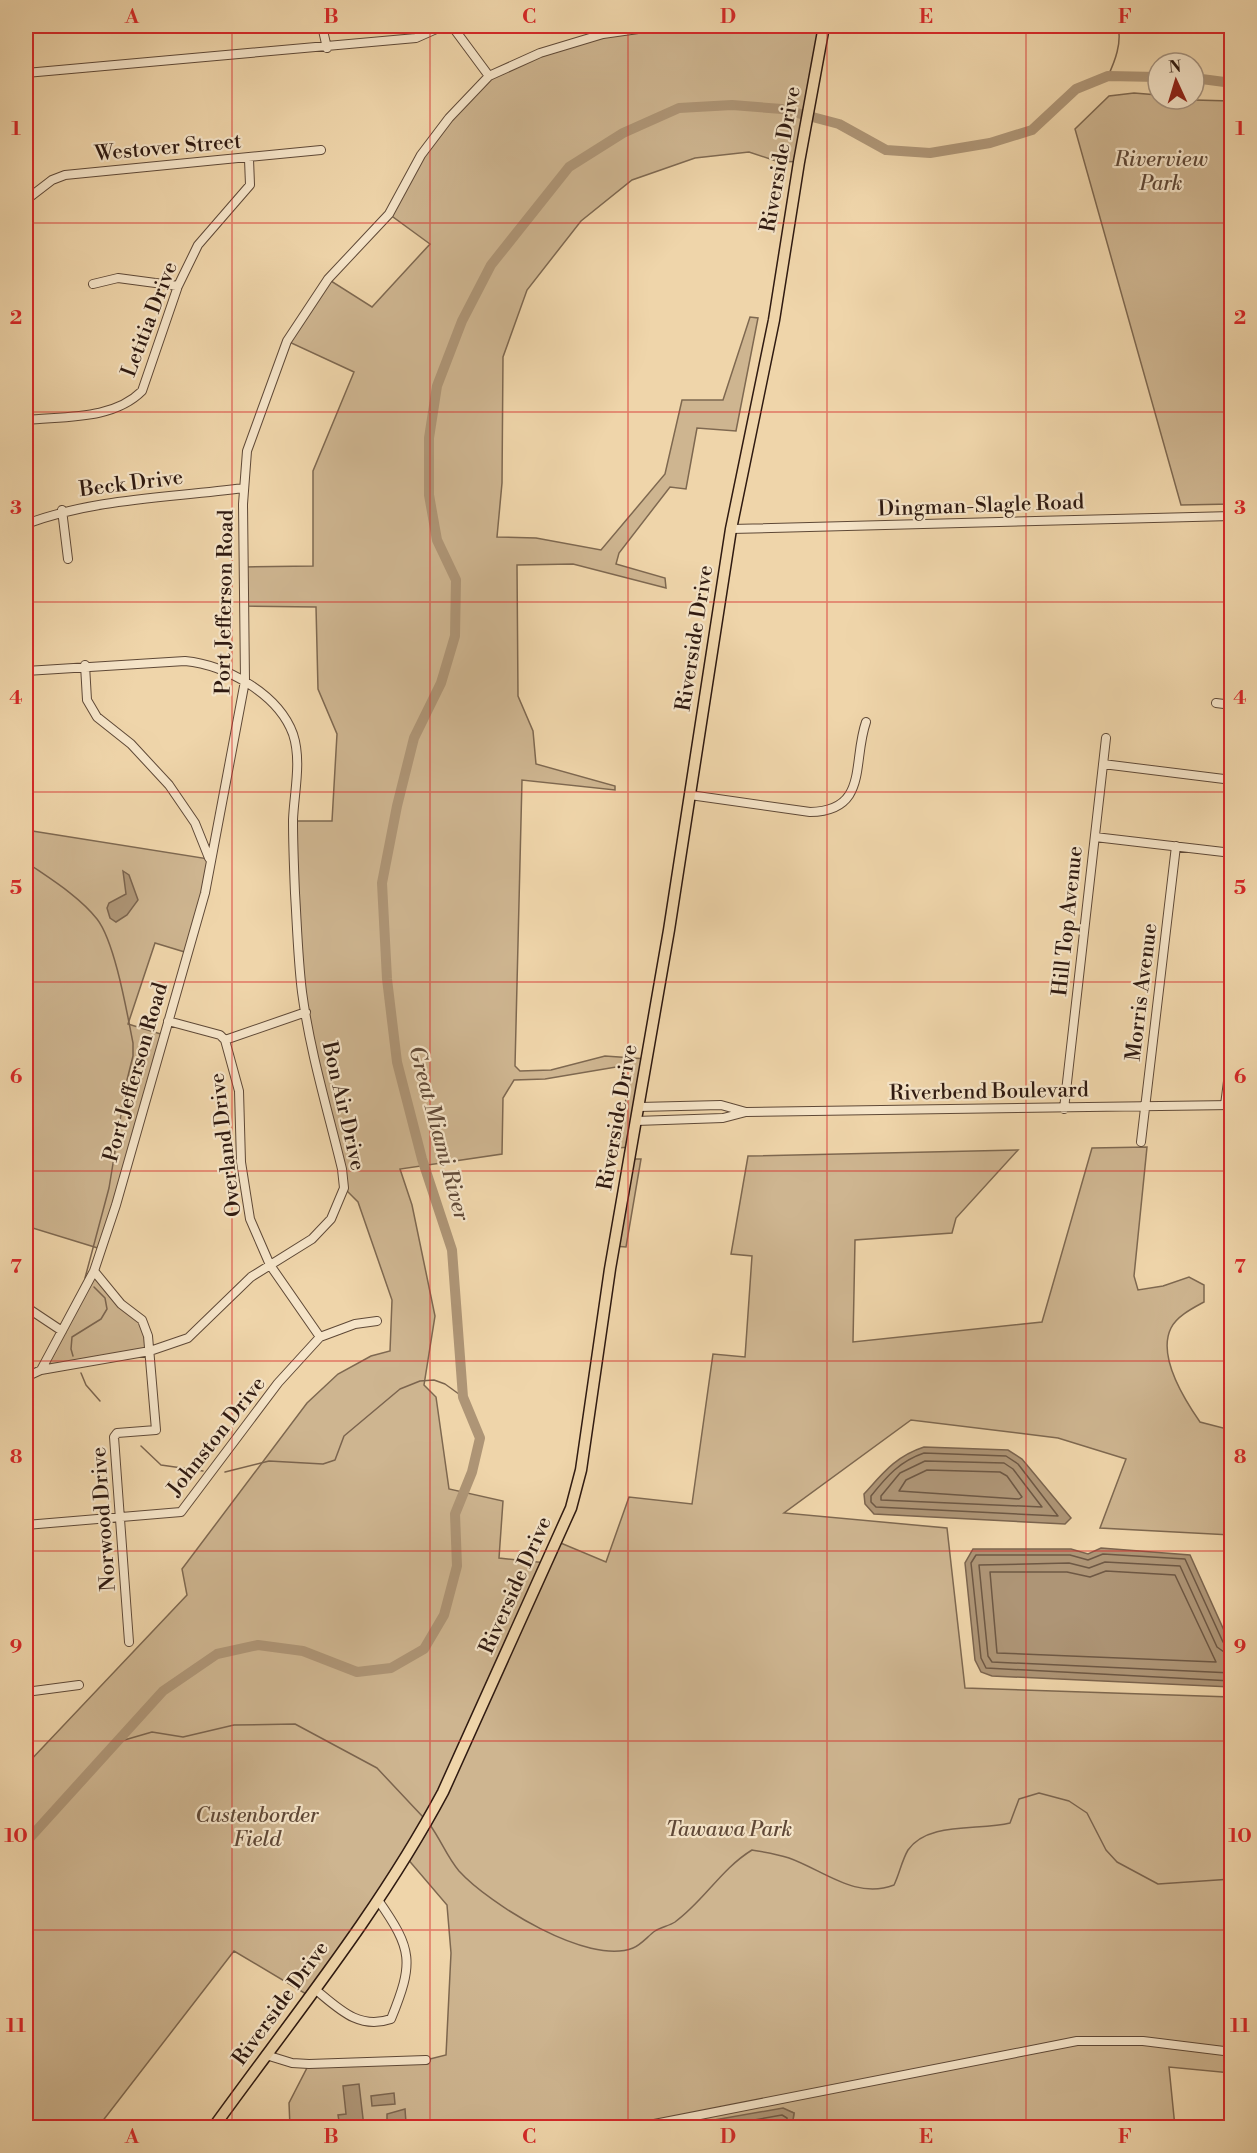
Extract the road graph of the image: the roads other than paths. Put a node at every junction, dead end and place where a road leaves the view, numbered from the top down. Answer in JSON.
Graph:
{"nodes":[{"id":1,"x":322,"y":26,"type":"edge"},
{"id":2,"x":443,"y":26,"type":"edge"},
{"id":3,"x":452,"y":26,"type":"edge"},
{"id":4,"x":659,"y":26,"type":"edge"},
{"id":5,"x":825,"y":26,"type":"edge"},
{"id":6,"x":327,"y":48,"type":"junction"},
{"id":7,"x":26,"y":73,"type":"edge"},
{"id":8,"x":489,"y":76,"type":"junction"},
{"id":9,"x":321,"y":150,"type":"dead end"},
{"id":10,"x":249,"y":159,"type":"junction"},
{"id":11,"x":26,"y":200,"type":"edge"},
{"id":12,"x":93,"y":284,"type":"dead end"},
{"id":13,"x":178,"y":286,"type":"junction"},
{"id":14,"x":26,"y":420,"type":"edge"},
{"id":15,"x":243,"y":488,"type":"junction"},
{"id":16,"x":62,"y":510,"type":"junction"},
{"id":17,"x":1232,"y":516,"type":"edge"},
{"id":18,"x":26,"y":524,"type":"edge"},
{"id":19,"x":730,"y":530,"type":"junction"},
{"id":20,"x":68,"y":558,"type":"dead end"},
{"id":21,"x":85,"y":665,"type":"junction"},
{"id":22,"x":26,"y":671,"type":"edge"},
{"id":23,"x":245,"y":681,"type":"junction"},
{"id":24,"x":1216,"y":703,"type":"dead end"},
{"id":25,"x":1232,"y":705,"type":"edge"},
{"id":26,"x":866,"y":722,"type":"dead end"},
{"id":27,"x":1106,"y":738,"type":"dead end"},
{"id":28,"x":1103,"y":764,"type":"junction"},
{"id":29,"x":1232,"y":780,"type":"edge"},
{"id":30,"x":690,"y":795,"type":"junction"},
{"id":31,"x":1095,"y":837,"type":"junction"},
{"id":32,"x":1176,"y":846,"type":"junction"},
{"id":33,"x":1232,"y":853,"type":"edge"},
{"id":34,"x":209,"y":859,"type":"junction"},
{"id":35,"x":306,"y":1012,"type":"junction"},
{"id":36,"x":168,"y":1021,"type":"junction"},
{"id":37,"x":225,"y":1040,"type":"junction"},
{"id":38,"x":1232,"y":1050,"type":"edge"},
{"id":39,"x":1228,"y":1105,"type":"edge"},
{"id":40,"x":639,"y":1107,"type":"junction"},
{"id":41,"x":1145,"y":1107,"type":"junction"},
{"id":42,"x":1064,"y":1109,"type":"junction"},
{"id":43,"x":746,"y":1112,"type":"junction"},
{"id":44,"x":636,"y":1121,"type":"junction"},
{"id":45,"x":1141,"y":1142,"type":"dead end"},
{"id":46,"x":270,"y":1265,"type":"junction"},
{"id":47,"x":94,"y":1271,"type":"junction"},
{"id":48,"x":26,"y":1306,"type":"edge"},
{"id":49,"x":377,"y":1321,"type":"dead end"},
{"id":50,"x":63,"y":1331,"type":"junction"},
{"id":51,"x":320,"y":1336,"type":"junction"},
{"id":52,"x":150,"y":1351,"type":"junction"},
{"id":53,"x":41,"y":1370,"type":"junction"},
{"id":54,"x":26,"y":1377,"type":"edge"},
{"id":55,"x":120,"y":1517,"type":"junction"},
{"id":56,"x":26,"y":1525,"type":"edge"},
{"id":57,"x":129,"y":1642,"type":"dead end"},
{"id":58,"x":79,"y":1685,"type":"dead end"},
{"id":59,"x":26,"y":1692,"type":"edge"},
{"id":60,"x":378,"y":1900,"type":"junction"},
{"id":61,"x":316,"y":1990,"type":"junction"},
{"id":62,"x":1232,"y":2052,"type":"edge"},
{"id":63,"x":266,"y":2055,"type":"junction"},
{"id":64,"x":426,"y":2060,"type":"dead end"},
{"id":65,"x":213,"y":2127,"type":"edge"},
{"id":66,"x":634,"y":2127,"type":"edge"}],
"edges":[{"from":1,"to":6,"type":"street"},
{"from":2,"to":6,"type":"street"},
{"from":3,"to":8,"type":"street"},
{"from":4,"to":8,"type":"street","name":"Port Jefferson Road"},
{"from":5,"to":19,"type":"main road","name":"Riverside Drive"},
{"from":6,"to":7,"type":"street"},
{"from":8,"to":15,"type":"street","name":"Port Jefferson Road"},
{"from":9,"to":10,"type":"street","name":"Westover Street"},
{"from":10,"to":11,"type":"street","name":"Westover Street"},
{"from":10,"to":13,"type":"street","name":"Letitia Drive"},
{"from":12,"to":13,"type":"street"},
{"from":13,"to":14,"type":"street","name":"Letitia Drive"},
{"from":15,"to":16,"type":"street","name":"Beck Drive"},
{"from":15,"to":23,"type":"street","name":"Port Jefferson Road"},
{"from":16,"to":18,"type":"street","name":"Beck Drive"},
{"from":16,"to":20,"type":"street"},
{"from":17,"to":19,"type":"street","name":"Dingman-Slagle Road"},
{"from":19,"to":30,"type":"main road","name":"Riverside Drive"},
{"from":21,"to":22,"type":"street","name":"Bon Air Drive"},
{"from":21,"to":23,"type":"street","name":"Bon Air Drive"},
{"from":21,"to":34,"type":"street"},
{"from":23,"to":34,"type":"street","name":"Port Jefferson Road"},
{"from":23,"to":35,"type":"street","name":"Bon Air Drive"},
{"from":24,"to":25,"type":"street"},
{"from":26,"to":30,"type":"street"},
{"from":27,"to":28,"type":"street","name":"Hill Top Avenue"},
{"from":28,"to":29,"type":"street"},
{"from":28,"to":31,"type":"street","name":"Hill Top Avenue"},
{"from":30,"to":40,"type":"main road","name":"Riverside Drive"},
{"from":31,"to":32,"type":"street"},
{"from":31,"to":42,"type":"street","name":"Hill Top Avenue"},
{"from":32,"to":33,"type":"street"},
{"from":32,"to":41,"type":"street","name":"Morris Avenue"},
{"from":34,"to":36,"type":"street","name":"Port Jefferson Road"},
{"from":35,"to":37,"type":"street"},
{"from":35,"to":46,"type":"street","name":"Bon Air Drive"},
{"from":36,"to":37,"type":"street"},
{"from":36,"to":47,"type":"street","name":"Port Jefferson Road"},
{"from":37,"to":46,"type":"street","name":"Overland Drive"},
{"from":38,"to":39,"type":"street"},
{"from":39,"to":41,"type":"street","name":"Riverbend Boulevard"},
{"from":40,"to":43,"type":"street"},
{"from":40,"to":44,"type":"main road","name":"Riverside Drive"},
{"from":41,"to":42,"type":"street","name":"Riverbend Boulevard"},
{"from":41,"to":45,"type":"street","name":"Morris Avenue"},
{"from":42,"to":43,"type":"street","name":"Riverbend Boulevard"},
{"from":43,"to":44,"type":"street"},
{"from":44,"to":60,"type":"main road","name":"Riverside Drive"},
{"from":46,"to":51,"type":"street","name":"Overland Drive"},
{"from":46,"to":52,"type":"street","name":"Bon Air Drive"},
{"from":47,"to":50,"type":"street","name":"Port Jefferson Road"},
{"from":47,"to":52,"type":"street","name":"Norwood Drive"},
{"from":48,"to":50,"type":"street"},
{"from":49,"to":51,"type":"street","name":"Johnston Drive"},
{"from":50,"to":53,"type":"street","name":"Port Jefferson Road"},
{"from":51,"to":55,"type":"street","name":"Johnston Drive"},
{"from":52,"to":53,"type":"street","name":"Bon Air Drive"},
{"from":52,"to":55,"type":"street","name":"Norwood Drive"},
{"from":53,"to":54,"type":"street"},
{"from":55,"to":56,"type":"street","name":"Johnston Drive"},
{"from":55,"to":57,"type":"street","name":"Norwood Drive"},
{"from":58,"to":59,"type":"street"},
{"from":60,"to":61,"type":"main road","name":"Riverside Drive"},
{"from":60,"to":61,"type":"street"},
{"from":61,"to":63,"type":"main road","name":"Riverside Drive"},
{"from":62,"to":66,"type":"street"},
{"from":63,"to":64,"type":"street"},
{"from":63,"to":65,"type":"main road","name":"Riverside Drive"}]}
